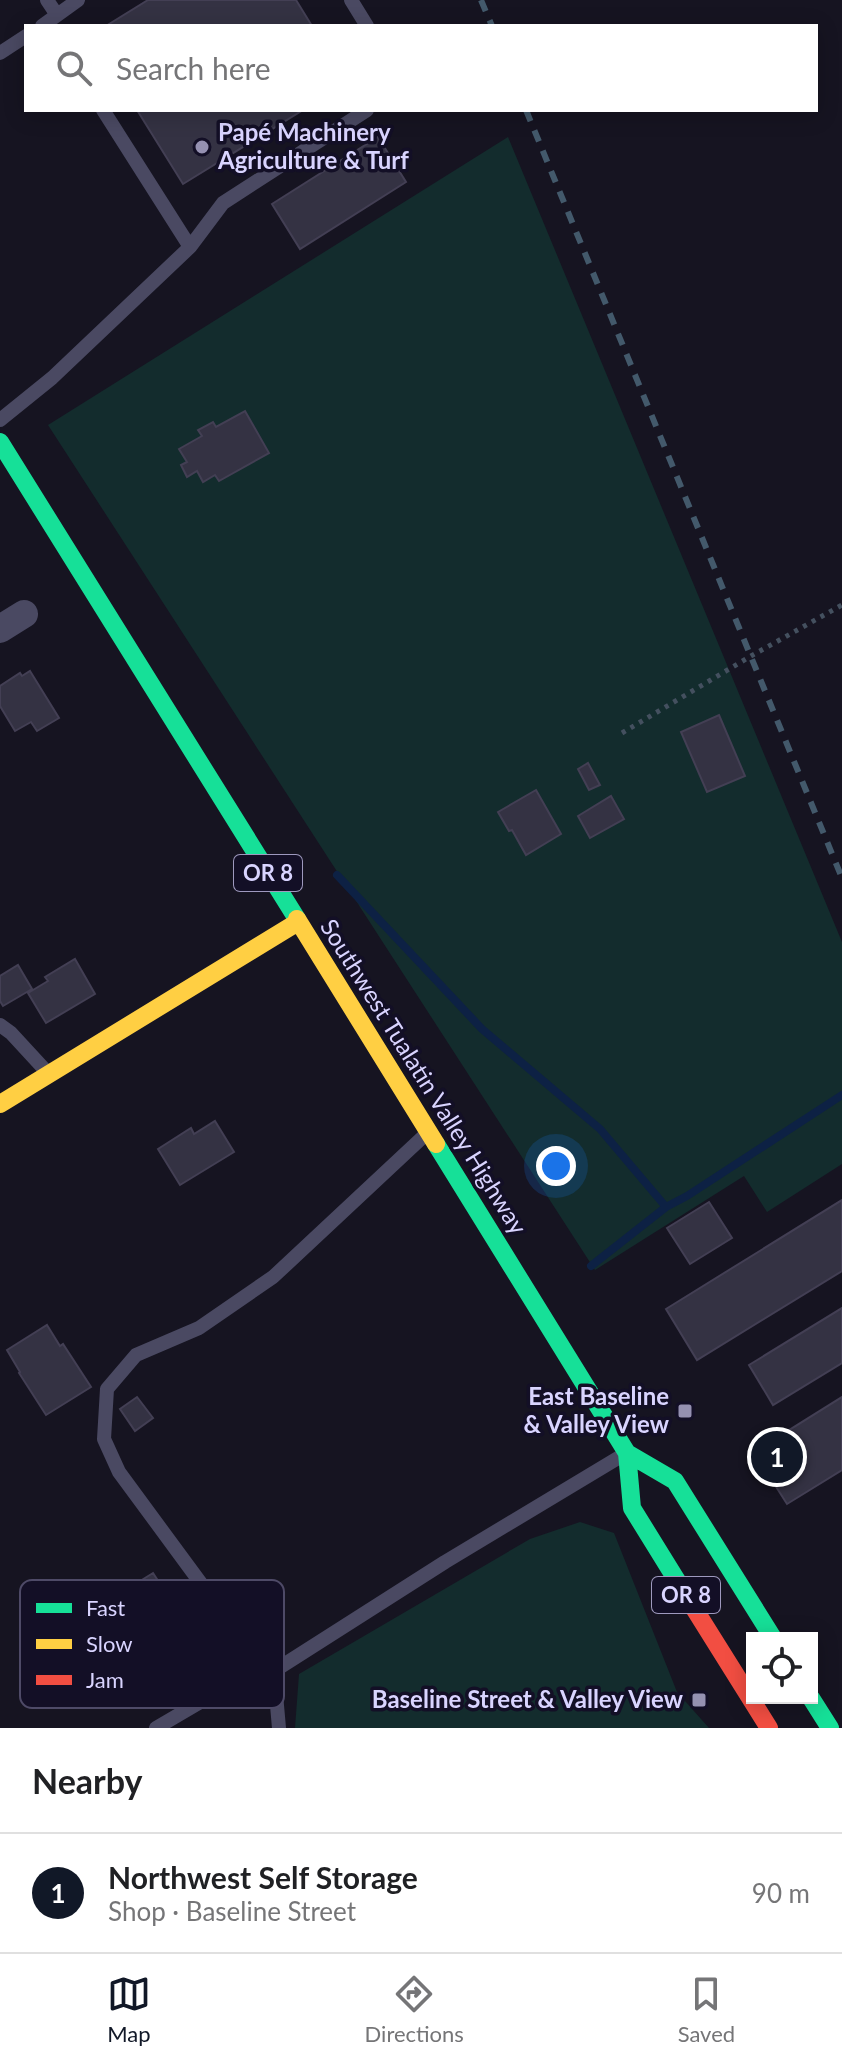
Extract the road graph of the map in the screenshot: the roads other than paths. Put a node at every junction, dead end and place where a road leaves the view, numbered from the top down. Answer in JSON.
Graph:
{"nodes":[{"id":1,"x":47,"y":0,"type":"edge"},
{"id":2,"x":78,"y":0,"type":"edge"},
{"id":3,"x":351,"y":0,"type":"edge"},
{"id":4,"x":49,"y":22,"type":"edge"},
{"id":5,"x":366,"y":24,"type":"edge"},
{"id":6,"x":24,"y":37,"type":"edge"},
{"id":7,"x":0,"y":53,"type":"edge"},
{"id":8,"x":104,"y":112,"type":"edge"},
{"id":9,"x":364,"y":112,"type":"edge"},
{"id":10,"x":190,"y":247,"type":"junction"},
{"id":11,"x":0,"y":420,"type":"edge"},
{"id":12,"x":0,"y":442,"type":"edge"},
{"id":13,"x":24,"y":614,"type":"dead end"},
{"id":14,"x":0,"y":629,"type":"edge"},
{"id":15,"x":298,"y":922,"type":"junction"},
{"id":16,"x":0,"y":1025,"type":"edge"},
{"id":17,"x":49,"y":1074,"type":"junction"},
{"id":18,"x":0,"y":1104,"type":"edge"},
{"id":19,"x":428,"y":1132,"type":"junction"},
{"id":20,"x":627,"y":1453,"type":"junction"},
{"id":21,"x":198,"y":1580,"type":"edge"},
{"id":22,"x":769,"y":1632,"type":"edge"},
{"id":23,"x":284,"y":1665,"type":"edge"},
{"id":24,"x":815,"y":1704,"type":"edge"},
{"id":25,"x":190,"y":1708,"type":"edge"},
{"id":26,"x":277,"y":1708,"type":"edge"},
{"id":27,"x":156,"y":1728,"type":"edge"},
{"id":28,"x":279,"y":1728,"type":"edge"},
{"id":29,"x":769,"y":1728,"type":"edge"},
{"id":30,"x":830,"y":1728,"type":"edge"}],
"edges":[{"from":1,"to":4,"type":"lane"},
{"from":2,"to":4,"type":"lane"},
{"from":3,"to":5,"type":"lane"},
{"from":6,"to":7,"type":"lane"},
{"from":8,"to":10,"type":"lane"},
{"from":9,"to":10,"type":"lane"},
{"from":10,"to":11,"type":"lane"},
{"from":12,"to":15,"type":"main road","name":"Southwest Tualatin Valley Highway","number":"OR 8"},
{"from":13,"to":14,"type":"street"},
{"from":15,"to":17,"type":"main road"},
{"from":15,"to":19,"type":"main road","name":"Southwest Tualatin Valley Highway","number":"OR 8"},
{"from":16,"to":17,"type":"lane"},
{"from":17,"to":18,"type":"main road"},
{"from":19,"to":20,"type":"main road","name":"Southwest Tualatin Valley Highway","number":"OR 8"},
{"from":19,"to":21,"type":"lane"},
{"from":20,"to":22,"type":"main road","number":"OR 8"},
{"from":20,"to":23,"type":"lane"},
{"from":20,"to":29,"type":"main road","number":"OR 8"},
{"from":24,"to":30,"type":"main road"},
{"from":25,"to":27,"type":"lane"},
{"from":26,"to":28,"type":"lane"}]}
